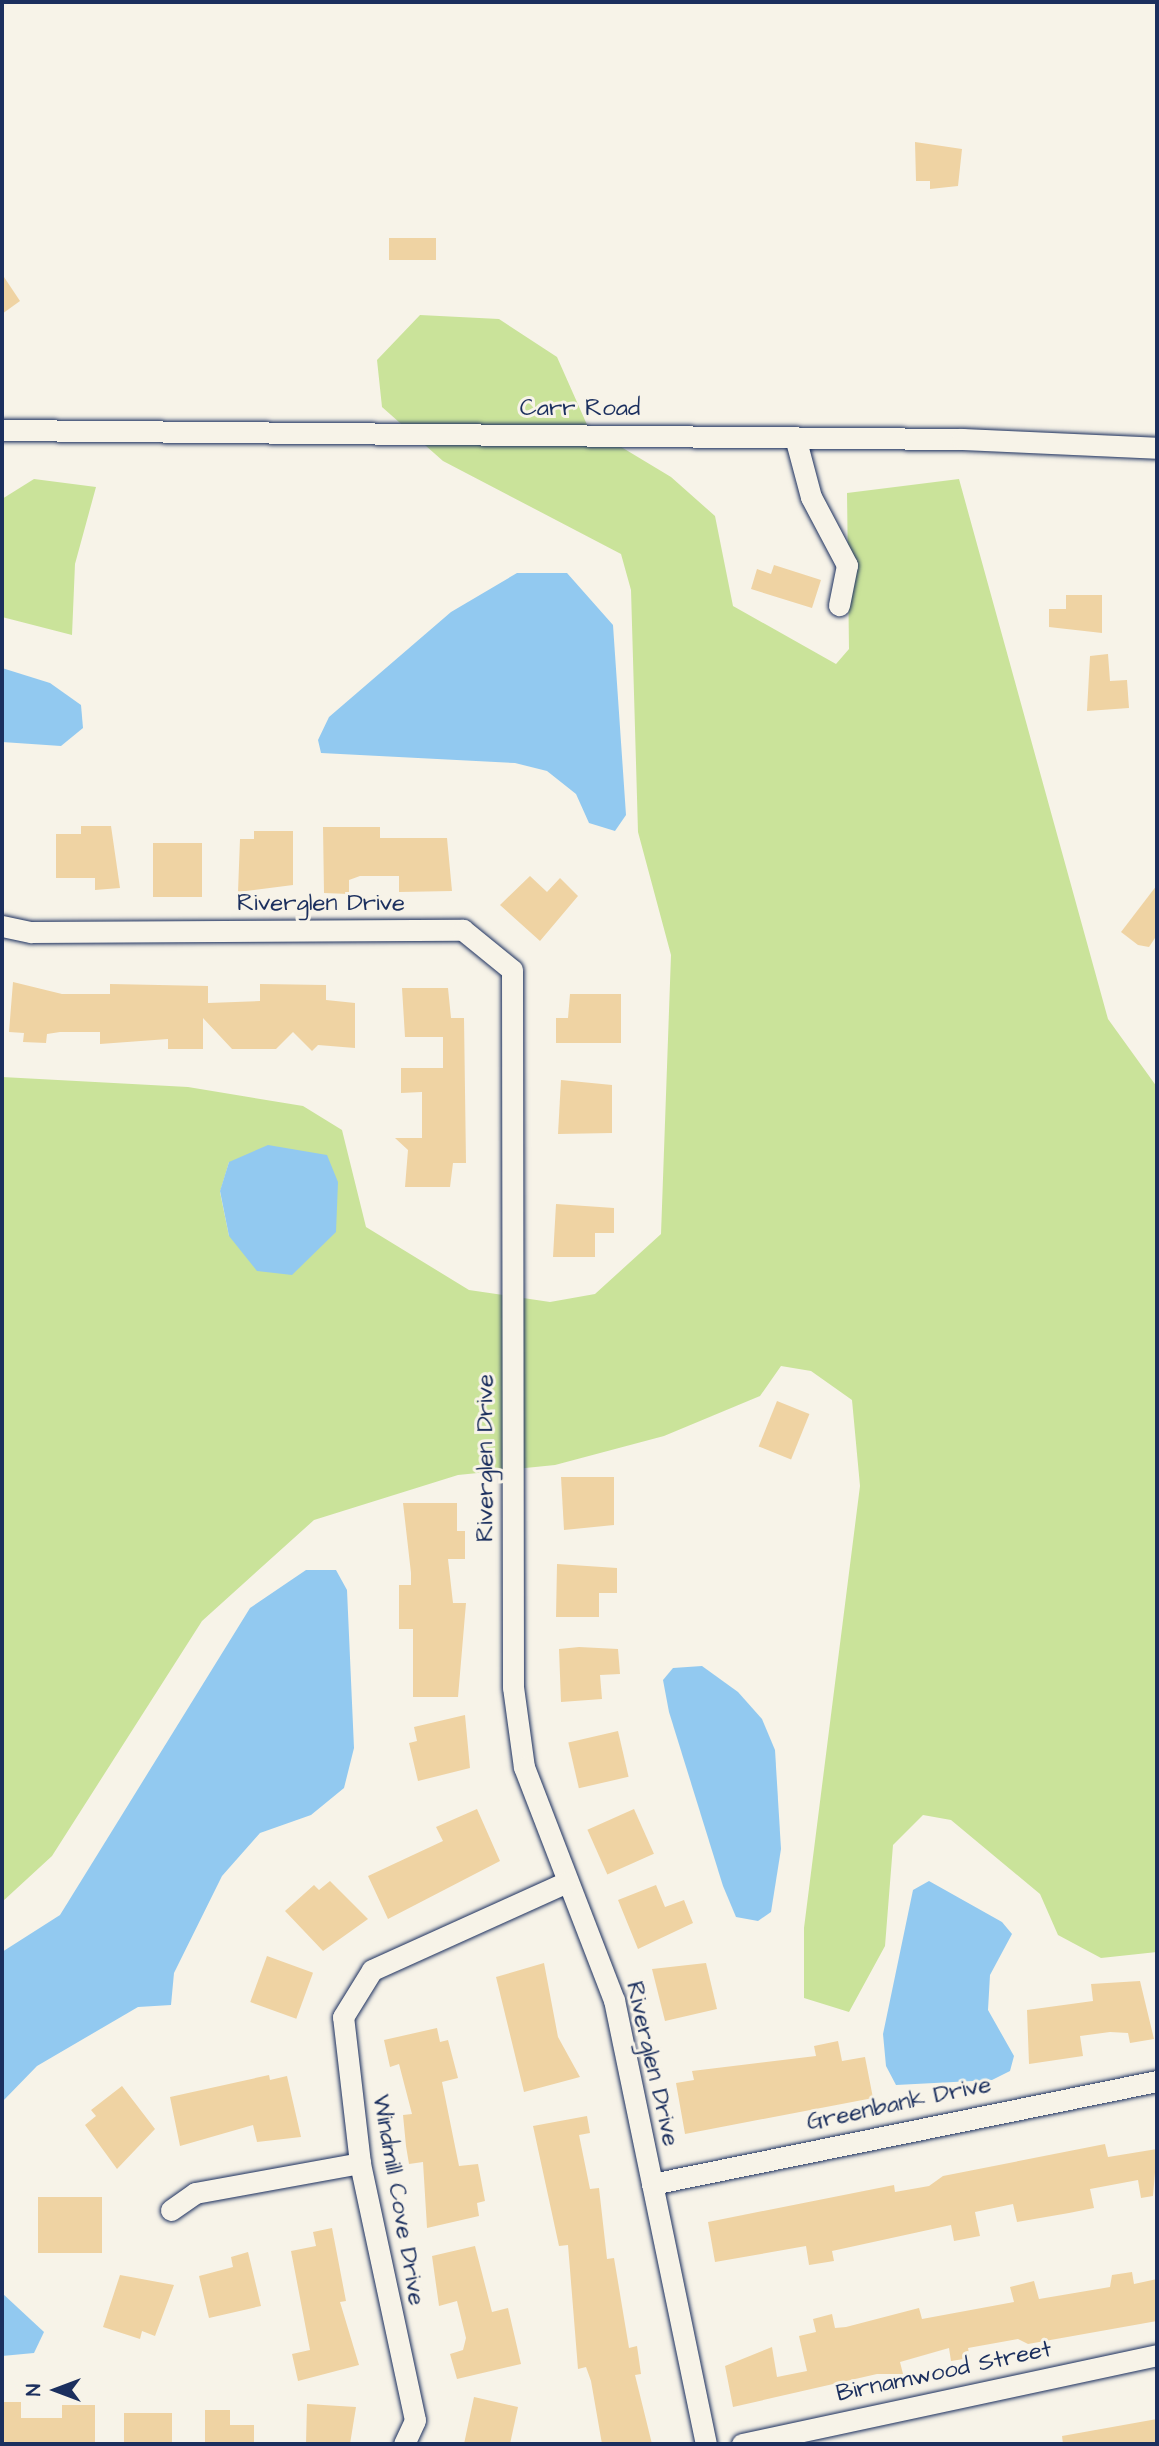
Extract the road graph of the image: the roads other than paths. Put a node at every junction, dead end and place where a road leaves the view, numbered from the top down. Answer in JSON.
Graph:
{"nodes":[{"id":1,"x":2,"y":430,"type":"edge"},
{"id":2,"x":795,"y":437,"type":"junction"},
{"id":3,"x":1157,"y":448,"type":"edge"},
{"id":4,"x":839,"y":605,"type":"dead end"},
{"id":5,"x":2,"y":926,"type":"edge"},
{"id":6,"x":565,"y":1883,"type":"junction"},
{"id":7,"x":1157,"y":2081,"type":"edge"},
{"id":8,"x":359,"y":2163,"type":"junction"},
{"id":9,"x":652,"y":2184,"type":"junction"},
{"id":10,"x":171,"y":2210,"type":"dead end"},
{"id":11,"x":1157,"y":2355,"type":"edge"},
{"id":12,"x":404,"y":2444,"type":"edge"},
{"id":13,"x":706,"y":2444,"type":"edge"},
{"id":14,"x":742,"y":2444,"type":"edge"}],
"edges":[{"from":1,"to":2,"type":"street","name":"Carr Road"},
{"from":2,"to":3,"type":"street","name":"Carr Road"},
{"from":2,"to":4,"type":"street"},
{"from":5,"to":6,"type":"street","name":"Riverglen Drive"},
{"from":6,"to":8,"type":"street","name":"Windmill Cove Drive"},
{"from":6,"to":9,"type":"street","name":"Riverglen Drive"},
{"from":7,"to":9,"type":"street","name":"Greenbank Drive"},
{"from":8,"to":10,"type":"street"},
{"from":8,"to":12,"type":"street","name":"Windmill Cove Drive"},
{"from":9,"to":13,"type":"street","name":"Riverglen Drive"},
{"from":11,"to":14,"type":"street","name":"Birnamwood Street"}]}
